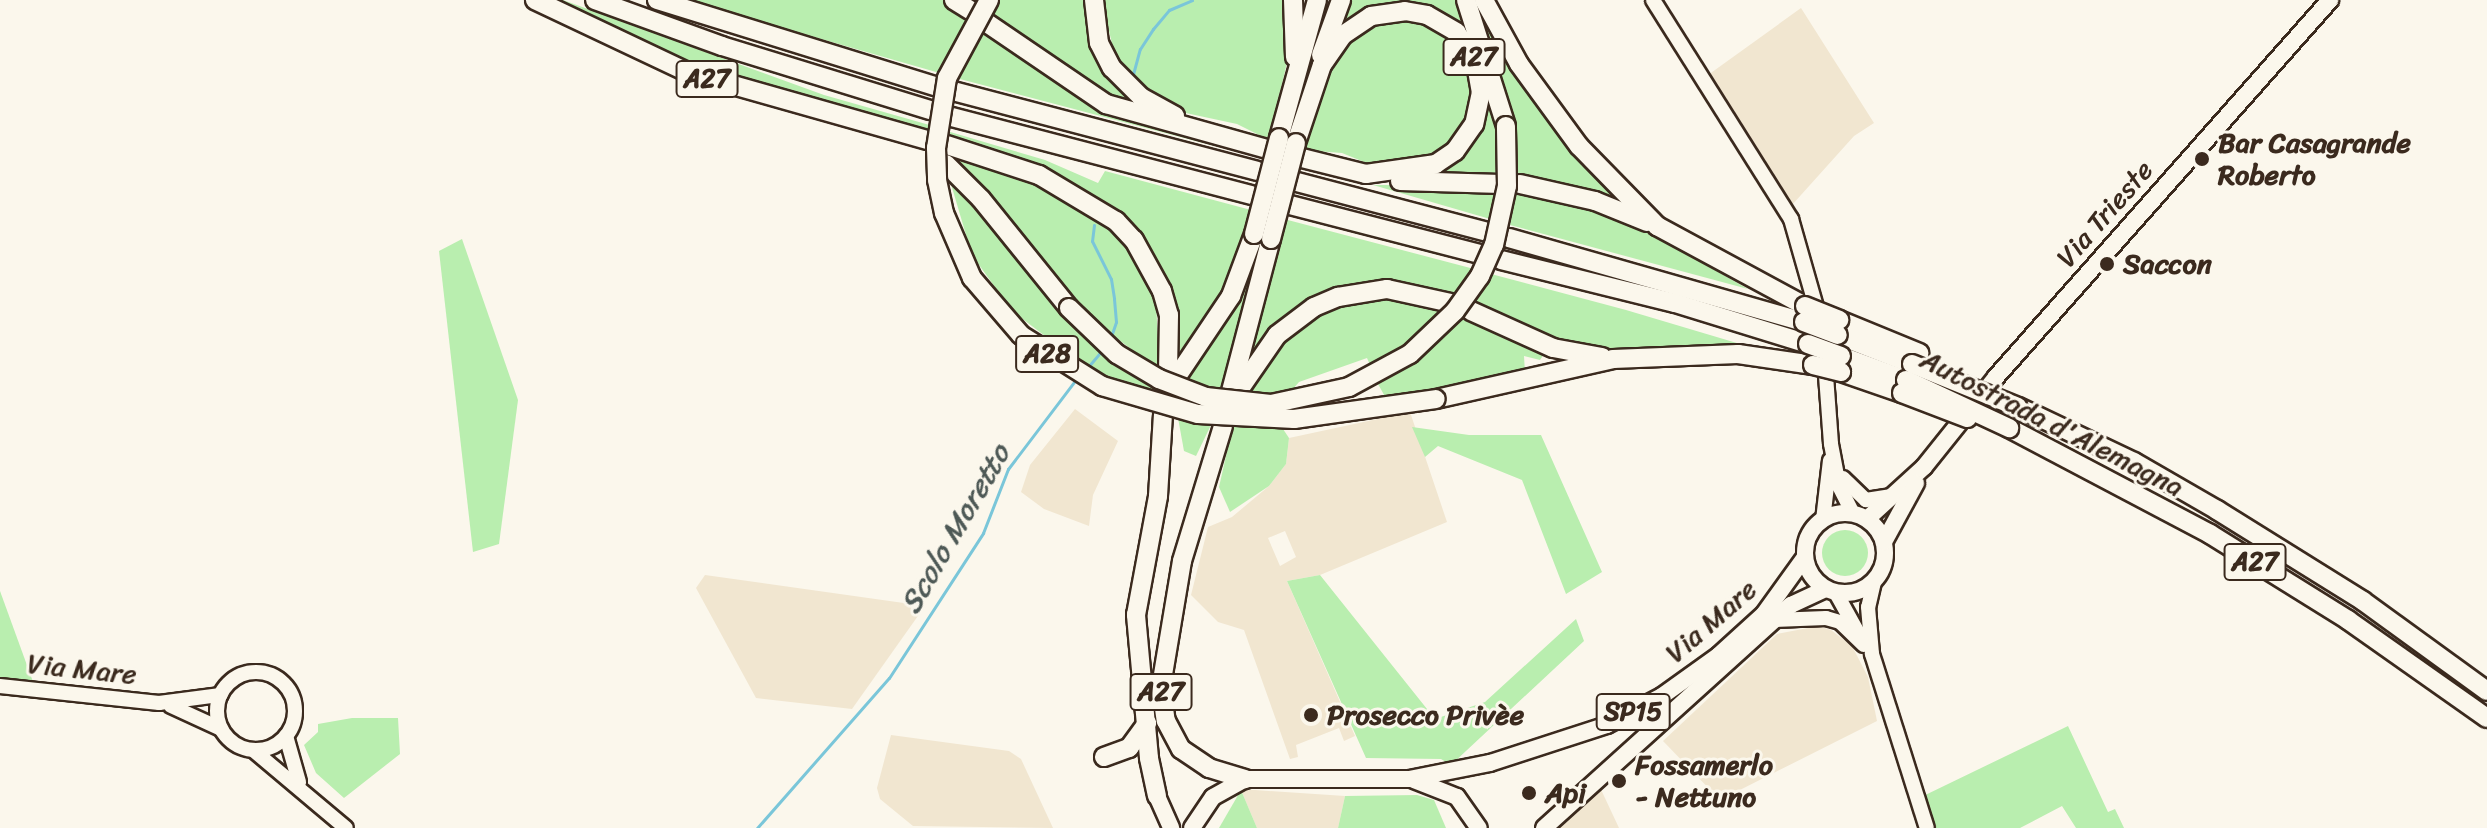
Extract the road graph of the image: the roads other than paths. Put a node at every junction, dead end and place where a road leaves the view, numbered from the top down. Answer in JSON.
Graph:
{"nodes":[{"id":1,"x":535,"y":0,"type":"edge"},
{"id":2,"x":595,"y":0,"type":"edge"},
{"id":3,"x":657,"y":0,"type":"edge"},
{"id":4,"x":954,"y":0,"type":"edge"},
{"id":5,"x":989,"y":0,"type":"edge"},
{"id":6,"x":1094,"y":0,"type":"edge"},
{"id":7,"x":1293,"y":0,"type":"edge"},
{"id":8,"x":1317,"y":0,"type":"edge"},
{"id":9,"x":1341,"y":0,"type":"edge"},
{"id":10,"x":1466,"y":0,"type":"edge"},
{"id":11,"x":1484,"y":0,"type":"edge"},
{"id":12,"x":1653,"y":0,"type":"edge"},
{"id":13,"x":2330,"y":0,"type":"edge"},
{"id":14,"x":1194,"y":127,"type":"junction"},
{"id":15,"x":1288,"y":144,"type":"junction"},
{"id":16,"x":937,"y":151,"type":"junction"},
{"id":17,"x":1257,"y":171,"type":"dead end"},
{"id":18,"x":1366,"y":174,"type":"junction"},
{"id":19,"x":1297,"y":182,"type":"dead end"},
{"id":20,"x":1251,"y":195,"type":"dead end"},
{"id":21,"x":1290,"y":205,"type":"dead end"},
{"id":22,"x":1657,"y":226,"type":"junction"},
{"id":23,"x":1262,"y":237,"type":"junction"},
{"id":24,"x":1805,"y":314,"type":"junction"},
{"id":25,"x":1613,"y":359,"type":"junction"},
{"id":26,"x":1841,"y":364,"type":"junction"},
{"id":27,"x":1910,"y":372,"type":"junction"},
{"id":28,"x":1167,"y":392,"type":"junction"},
{"id":29,"x":1223,"y":426,"type":"dead end"},
{"id":30,"x":1831,"y":444,"type":"junction"},
{"id":31,"x":1835,"y":461,"type":"junction"},
{"id":32,"x":1924,"y":467,"type":"junction"},
{"id":33,"x":1896,"y":494,"type":"junction"},
{"id":34,"x":1860,"y":516,"type":"junction"},
{"id":35,"x":1823,"y":520,"type":"junction"},
{"id":36,"x":1884,"y":542,"type":"junction"},
{"id":37,"x":1805,"y":557,"type":"junction"},
{"id":38,"x":1874,"y":582,"type":"junction"},
{"id":39,"x":1831,"y":591,"type":"junction"},
{"id":40,"x":1774,"y":620,"type":"junction"},
{"id":41,"x":1868,"y":649,"type":"junction"},
{"id":42,"x":0,"y":686,"type":"edge"},
{"id":43,"x":2487,"y":691,"type":"edge"},
{"id":44,"x":220,"y":695,"type":"junction"},
{"id":45,"x":159,"y":703,"type":"junction"},
{"id":46,"x":2487,"y":718,"type":"edge"},
{"id":47,"x":1147,"y":723,"type":"junction"},
{"id":48,"x":221,"y":729,"type":"junction"},
{"id":49,"x":286,"y":736,"type":"junction"},
{"id":50,"x":253,"y":750,"type":"junction"},
{"id":51,"x":1104,"y":757,"type":"dead end"},
{"id":52,"x":1245,"y":779,"type":"junction"},
{"id":53,"x":1409,"y":779,"type":"junction"},
{"id":54,"x":301,"y":786,"type":"junction"},
{"id":55,"x":1157,"y":796,"type":"joint"},
{"id":56,"x":346,"y":828,"type":"edge"},
{"id":57,"x":1171,"y":828,"type":"edge"},
{"id":58,"x":1192,"y":828,"type":"edge"},
{"id":59,"x":1479,"y":828,"type":"edge"},
{"id":60,"x":1544,"y":828,"type":"edge"},
{"id":61,"x":1927,"y":828,"type":"edge"}],
"edges":[{"from":1,"to":16,"type":"highway","number":"A27"},
{"from":2,"to":20,"type":"highway","number":"A27"},
{"from":3,"to":17,"type":"highway","number":"A27"},
{"from":4,"to":14,"type":"highway","number":"A27"},
{"from":5,"to":25,"type":"highway","number":"A28","bridge":true},
{"from":6,"to":14,"type":"highway","number":"A27"},
{"from":7,"to":15,"type":"highway"},
{"from":8,"to":15,"type":"highway"},
{"from":9,"to":15,"type":"highway"},
{"from":10,"to":16,"type":"highway","number":"A28","bridge":true},
{"from":11,"to":22,"type":"highway"},
{"from":12,"to":30,"type":"main road"},
{"from":13,"to":32,"type":"main road","name":"Via Trieste"},
{"from":14,"to":15,"type":"highway","number":"A27"},
{"from":15,"to":18,"type":"highway","number":"A27"},
{"from":15,"to":18,"type":"highway","number":"A27"},
{"from":15,"to":23,"type":"highway","bridge":true},
{"from":16,"to":28,"type":"highway","number":"A27"},
{"from":18,"to":22,"type":"highway","number":"A27"},
{"from":19,"to":24,"type":"highway"},
{"from":21,"to":26,"type":"highway","name":"Autostrada d'Alemagna","number":"A27","bridge":true},
{"from":22,"to":24,"type":"highway"},
{"from":23,"to":25,"type":"highway","number":"A27"},
{"from":23,"to":28,"type":"highway"},
{"from":24,"to":27,"type":"highway","bridge":true},
{"from":25,"to":26,"type":"highway","number":"A27","bridge":true},
{"from":26,"to":27,"type":"highway","name":"Autostrada d'Alemagna","number":"A27"},
{"from":27,"to":43,"type":"highway","name":"Autostrada d'Alemagna","number":"A27"},
{"from":27,"to":46,"type":"highway","name":"Autostrada d'Alemagna","number":"A27","bridge":true},
{"from":28,"to":47,"type":"highway","number":"A27"},
{"from":29,"to":52,"type":"highway","number":"A27"},
{"from":30,"to":31,"type":"main road"},
{"from":30,"to":35,"type":"main road"},
{"from":31,"to":33,"type":"main road"},
{"from":31,"to":34,"type":"main road"},
{"from":32,"to":33,"type":"main road","name":"Via Trieste"},
{"from":32,"to":36,"type":"main road","name":"Via Trieste"},
{"from":33,"to":34,"type":"main road","name":"Via Trieste"},
{"from":34,"to":35,"type":"main road"},
{"from":34,"to":36,"type":"main road"},
{"from":35,"to":37,"type":"main road","number":"SP15"},
{"from":36,"to":38,"type":"main road"},
{"from":37,"to":39,"type":"main road"},
{"from":37,"to":53,"type":"main road","name":"Via Mare","number":"SP15"},
{"from":38,"to":39,"type":"main road","number":"SP15"},
{"from":38,"to":41,"type":"main road"},
{"from":39,"to":40,"type":"main road","number":"SP15"},
{"from":39,"to":41,"type":"main road"},
{"from":40,"to":41,"type":"main road"},
{"from":40,"to":60,"type":"main road","number":"SP15"},
{"from":41,"to":61,"type":"main road"},
{"from":42,"to":45,"type":"main road","name":"Via Mare"},
{"from":44,"to":45,"type":"main road","name":"Via Mare"},
{"from":44,"to":48,"type":"main road"},
{"from":44,"to":49,"type":"main road","name":"Via Mare"},
{"from":45,"to":48,"type":"main road","name":"Via Mare"},
{"from":47,"to":51,"type":"highway"},
{"from":47,"to":55,"type":"highway"},
{"from":48,"to":50,"type":"main road","name":"Via Mare"},
{"from":49,"to":50,"type":"main road"},
{"from":49,"to":54,"type":"main road"},
{"from":50,"to":54,"type":"main road","name":"Via Mare"},
{"from":52,"to":53,"type":"main road","name":"Via Mare","number":"SP15"},
{"from":52,"to":58,"type":"main road"},
{"from":53,"to":59,"type":"main road","name":"Via Mare","number":"SP15"},
{"from":54,"to":56,"type":"main road","name":"Via Mare"},
{"from":55,"to":57,"type":"main road"}]}
